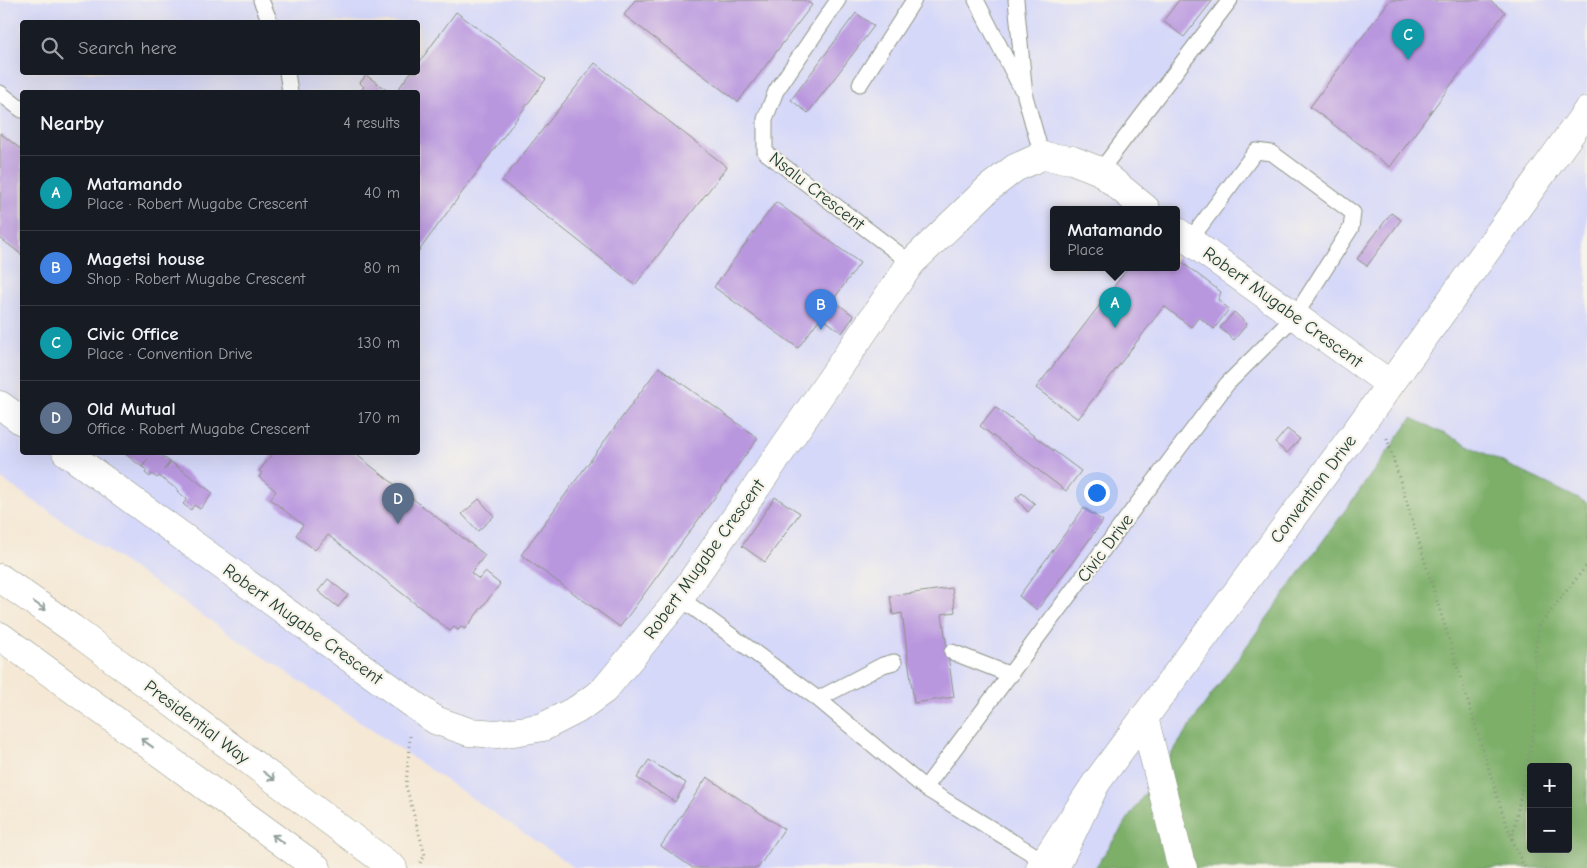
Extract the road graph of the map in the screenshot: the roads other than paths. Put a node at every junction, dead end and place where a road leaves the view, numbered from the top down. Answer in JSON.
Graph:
{"nodes":[{"id":1,"x":260,"y":0,"type":"edge"},
{"id":2,"x":838,"y":0,"type":"edge"},
{"id":3,"x":914,"y":0,"type":"edge"},
{"id":4,"x":976,"y":0,"type":"edge"},
{"id":5,"x":1016,"y":0,"type":"edge"},
{"id":6,"x":1230,"y":0,"type":"edge"},
{"id":7,"x":269,"y":20,"type":"edge"},
{"id":8,"x":287,"y":75,"type":"edge"},
{"id":9,"x":860,"y":84,"type":"dead end"},
{"id":10,"x":290,"y":90,"type":"edge"},
{"id":11,"x":0,"y":93,"type":"edge"},
{"id":12,"x":1025,"y":96,"type":"junction"},
{"id":13,"x":20,"y":108,"type":"edge"},
{"id":14,"x":1587,"y":111,"type":"edge"},
{"id":15,"x":1042,"y":156,"type":"junction"},
{"id":16,"x":1100,"y":172,"type":"junction"},
{"id":17,"x":1142,"y":206,"type":"edge"},
{"id":18,"x":1183,"y":236,"type":"edge"},
{"id":19,"x":911,"y":262,"type":"junction"},
{"id":20,"x":1295,"y":316,"type":"junction"},
{"id":21,"x":1383,"y":394,"type":"junction"},
{"id":22,"x":0,"y":405,"type":"edge"},
{"id":23,"x":20,"y":420,"type":"edge"},
{"id":24,"x":70,"y":455,"type":"edge"},
{"id":25,"x":0,"y":578,"type":"edge"},
{"id":26,"x":680,"y":598,"type":"junction"},
{"id":27,"x":0,"y":636,"type":"edge"},
{"id":28,"x":952,"y":652,"type":"dead end"},
{"id":29,"x":894,"y":662,"type":"dead end"},
{"id":30,"x":1010,"y":675,"type":"junction"},
{"id":31,"x":818,"y":700,"type":"junction"},
{"id":32,"x":1144,"y":717,"type":"junction"},
{"id":33,"x":925,"y":788,"type":"junction"},
{"id":34,"x":1046,"y":866,"type":"edge"},
{"id":35,"x":317,"y":868,"type":"edge"},
{"id":36,"x":392,"y":868,"type":"edge"},
{"id":37,"x":1183,"y":868,"type":"edge"}],
"edges":[{"from":1,"to":7,"type":"lane"},
{"from":2,"to":19,"type":"lane","name":"Nsalu Crescent"},
{"from":3,"to":9,"type":"lane"},
{"from":4,"to":12,"type":"lane"},
{"from":5,"to":12,"type":"lane"},
{"from":6,"to":16,"type":"lane"},
{"from":8,"to":10,"type":"lane"},
{"from":11,"to":13,"type":"lane"},
{"from":12,"to":15,"type":"lane"},
{"from":14,"to":21,"type":"street","name":"Convention Drive"},
{"from":15,"to":16,"type":"street"},
{"from":15,"to":19,"type":"street","name":"Robert Mugabe Crescent"},
{"from":16,"to":17,"type":"street"},
{"from":18,"to":20,"type":"street","name":"Robert Mugabe Crescent"},
{"from":18,"to":20,"type":"lane","name":"Civic Drive"},
{"from":19,"to":26,"type":"street","name":"Robert Mugabe Crescent"},
{"from":20,"to":21,"type":"street","name":"Robert Mugabe Crescent"},
{"from":20,"to":30,"type":"lane","name":"Civic Drive"},
{"from":21,"to":32,"type":"street","name":"Convention Drive"},
{"from":22,"to":23,"type":"street"},
{"from":24,"to":26,"type":"street","name":"Robert Mugabe Crescent"},
{"from":25,"to":36,"type":"street","name":"Presidential Way","one_way":true},
{"from":26,"to":31,"type":"lane"},
{"from":35,"to":27,"type":"street","one_way":true},
{"from":28,"to":30,"type":"lane"},
{"from":29,"to":31,"type":"lane"},
{"from":30,"to":33,"type":"lane","name":"Civic Drive"},
{"from":31,"to":33,"type":"lane"},
{"from":32,"to":34,"type":"street","name":"Convention Drive"},
{"from":32,"to":37,"type":"street"},
{"from":33,"to":34,"type":"lane"}]}
